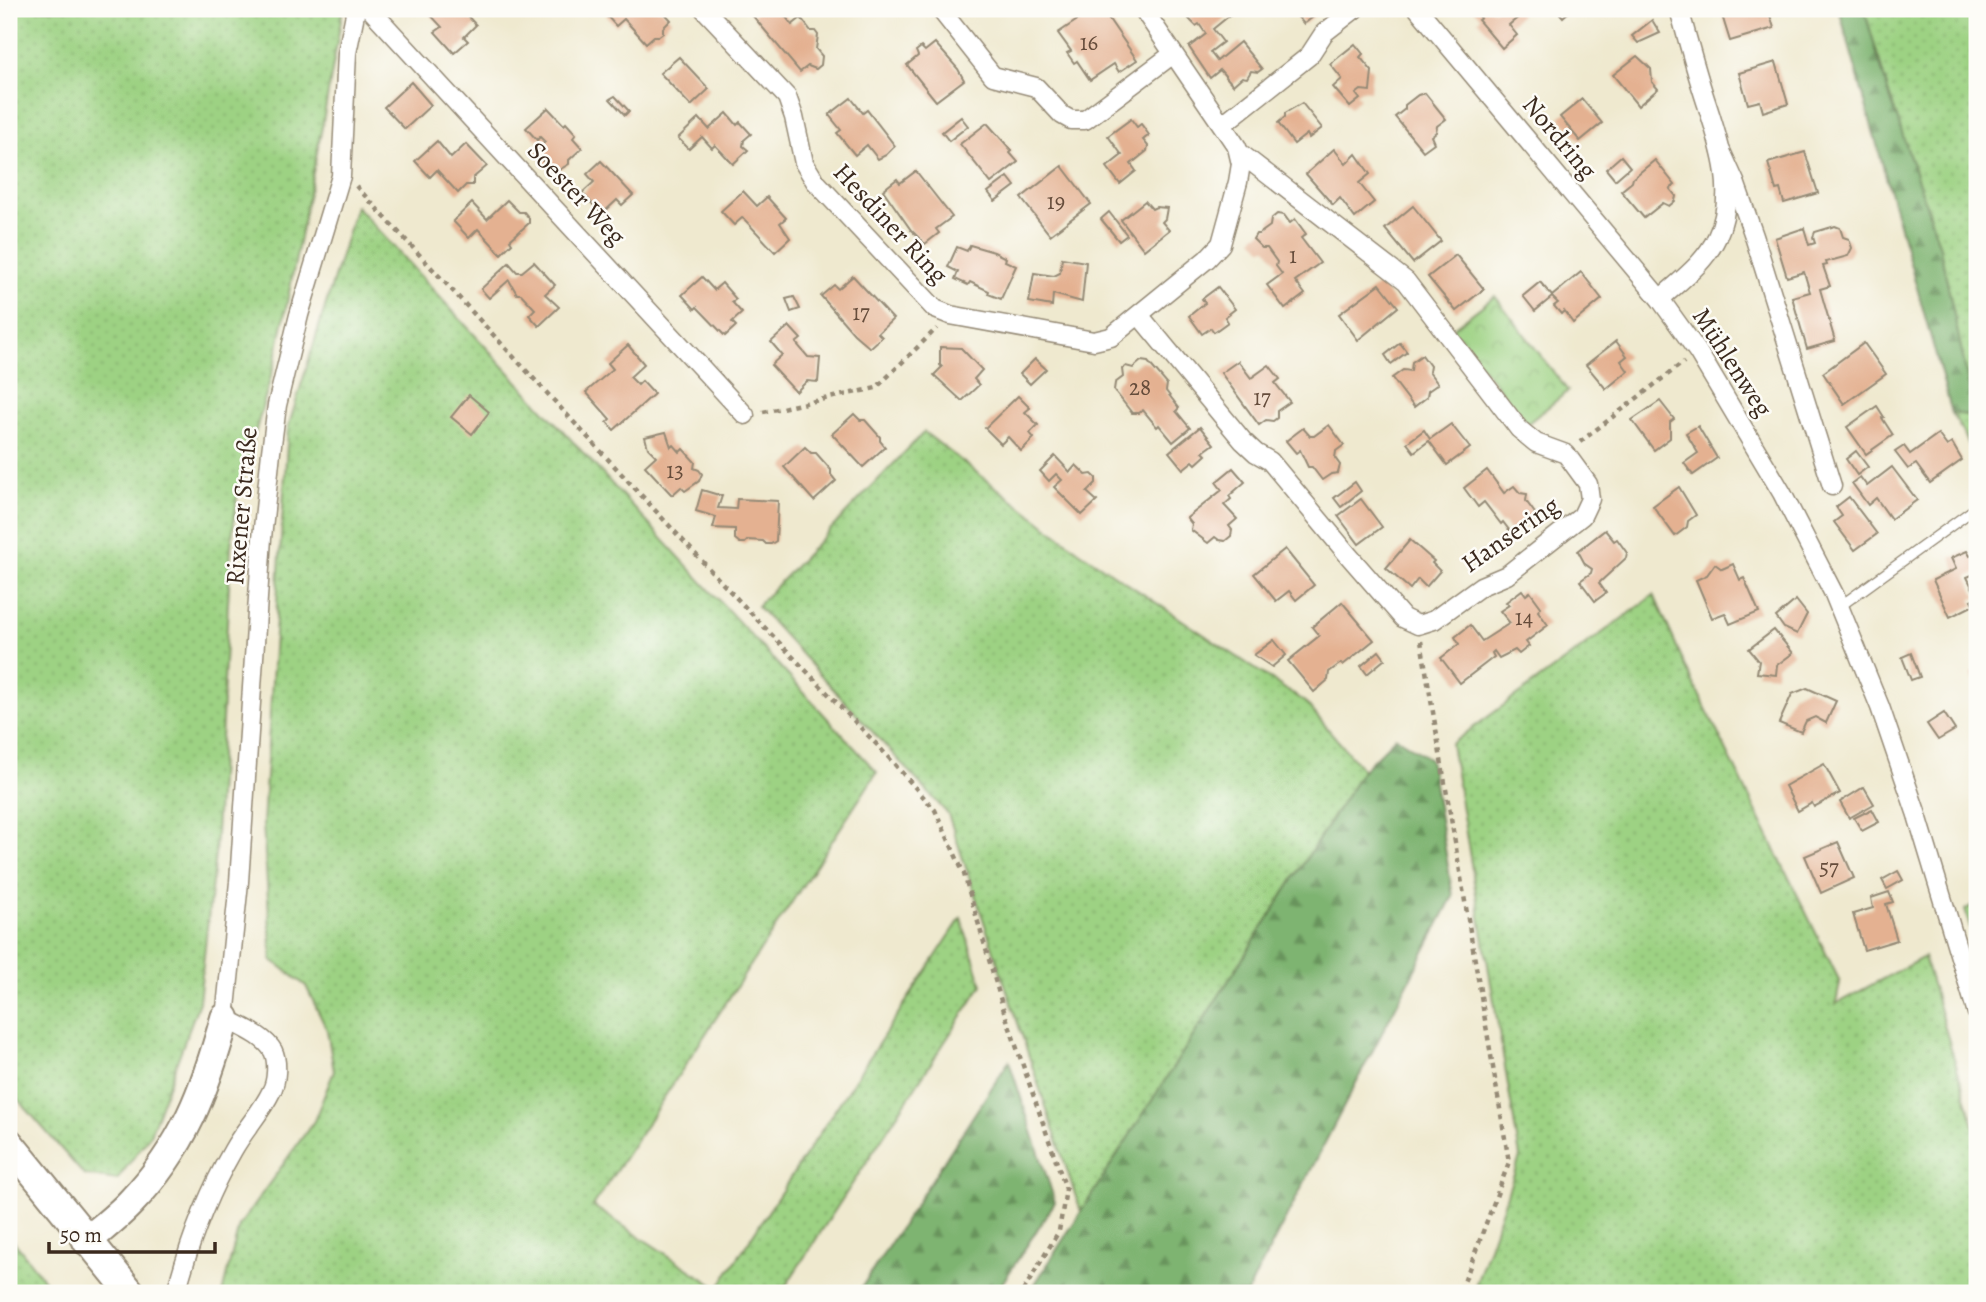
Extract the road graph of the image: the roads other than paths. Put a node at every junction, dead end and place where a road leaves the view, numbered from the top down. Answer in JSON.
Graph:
{"nodes":[{"id":1,"x":356,"y":9,"type":"edge"},
{"id":2,"x":370,"y":9,"type":"edge"},
{"id":3,"x":704,"y":9,"type":"edge"},
{"id":4,"x":940,"y":9,"type":"edge"},
{"id":5,"x":1143,"y":9,"type":"edge"},
{"id":6,"x":1355,"y":9,"type":"edge"},
{"id":7,"x":1418,"y":9,"type":"edge"},
{"id":8,"x":1679,"y":9,"type":"edge"},
{"id":9,"x":1173,"y":54,"type":"junction"},
{"id":10,"x":1223,"y":124,"type":"junction"},
{"id":11,"x":1721,"y":151,"type":"junction"},
{"id":12,"x":1240,"y":153,"type":"junction"},
{"id":13,"x":1660,"y":299,"type":"junction"},
{"id":14,"x":1139,"y":315,"type":"junction"},
{"id":15,"x":745,"y":415,"type":"road end"},
{"id":16,"x":1832,"y":486,"type":"dead end"},
{"id":17,"x":1977,"y":506,"type":"edge"},
{"id":18,"x":1839,"y":607,"type":"junction"},
{"id":19,"x":1977,"y":1013,"type":"edge"},
{"id":20,"x":225,"y":1018,"type":"junction"},
{"id":21,"x":9,"y":1143,"type":"edge"},
{"id":22,"x":87,"y":1241,"type":"junction"},
{"id":23,"x":131,"y":1293,"type":"edge"},
{"id":24,"x":176,"y":1293,"type":"edge"}],
"edges":[{"from":1,"to":20,"type":"street","name":"Rixener Straße"},
{"from":2,"to":15,"type":"street","name":"Soester Weg"},
{"from":3,"to":14,"type":"street","name":"Hesdiner Ring"},
{"from":4,"to":9,"type":"street"},
{"from":5,"to":9,"type":"street"},
{"from":6,"to":10,"type":"street"},
{"from":7,"to":13,"type":"street","name":"Nordring"},
{"from":8,"to":11,"type":"street","name":"Mühlenweg"},
{"from":9,"to":10,"type":"street"},
{"from":10,"to":12,"type":"street"},
{"from":11,"to":13,"type":"street","name":"Mühlenweg"},
{"from":11,"to":16,"type":"street","name":"Mühlenweg"},
{"from":12,"to":14,"type":"street","name":"Hesdiner Ring"},
{"from":12,"to":14,"type":"street","name":"Hansering"},
{"from":13,"to":18,"type":"street","name":"Mühlenweg"},
{"from":17,"to":18,"type":"lane"},
{"from":18,"to":19,"type":"street","name":"Mühlenweg"},
{"from":20,"to":22,"type":"main road"},
{"from":20,"to":24,"type":"street"},
{"from":21,"to":22,"type":"main road"},
{"from":22,"to":23,"type":"main road"}]}
